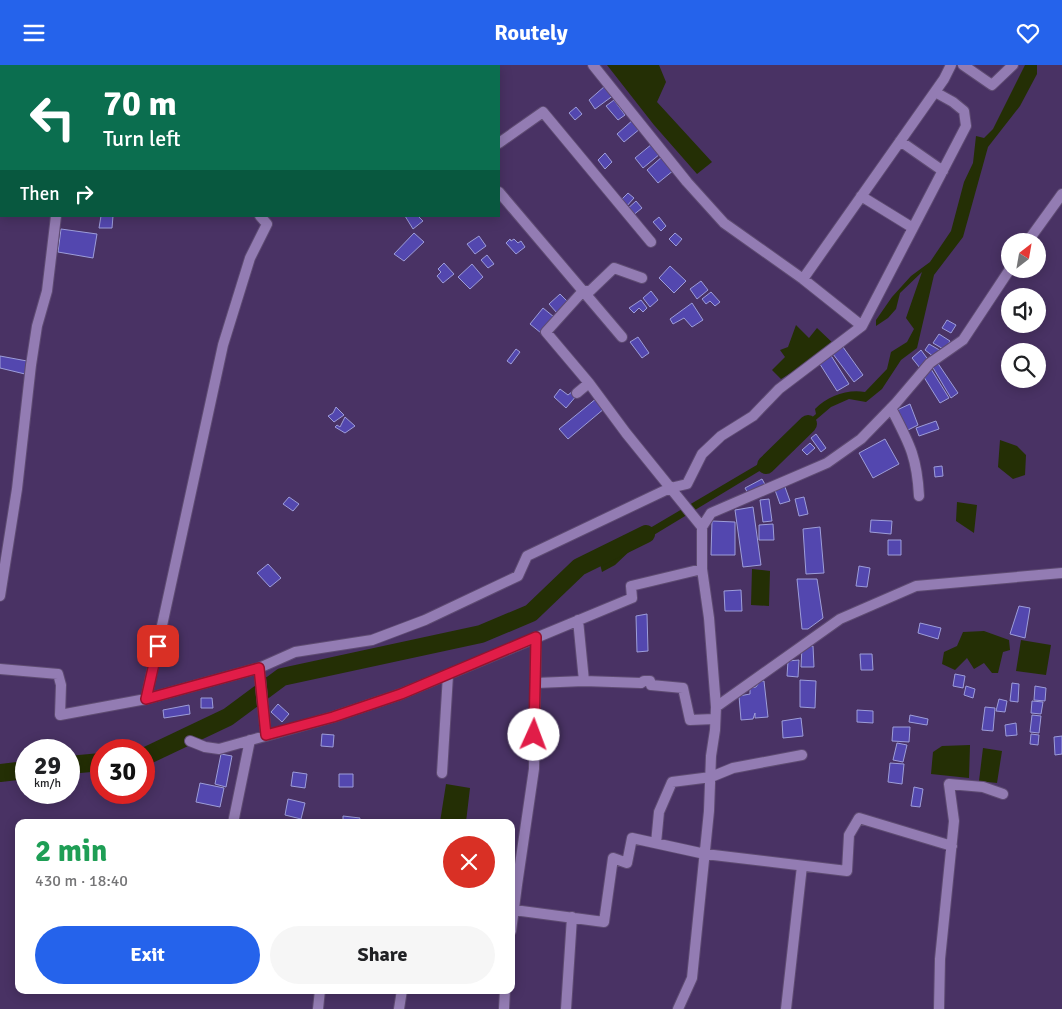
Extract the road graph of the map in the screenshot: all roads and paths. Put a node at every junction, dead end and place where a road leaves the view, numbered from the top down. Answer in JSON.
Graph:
{"nodes":[{"id":1,"x":593,"y":65,"type":"edge"},
{"id":2,"x":951,"y":65,"type":"edge"},
{"id":3,"x":962,"y":65,"type":"edge"},
{"id":4,"x":1013,"y":65,"type":"edge"},
{"id":5,"x":935,"y":92,"type":"junction"},
{"id":6,"x":900,"y":141,"type":"junction"},
{"id":7,"x":500,"y":142,"type":"edge"},
{"id":8,"x":943,"y":171,"type":"junction"},
{"id":9,"x":500,"y":193,"type":"edge"},
{"id":10,"x":1062,"y":194,"type":"edge"},
{"id":11,"x":861,"y":196,"type":"junction"},
{"id":12,"x":56,"y":217,"type":"edge"},
{"id":13,"x":261,"y":217,"type":"edge"},
{"id":14,"x":913,"y":228,"type":"junction"},
{"id":15,"x":1034,"y":233,"type":"edge"},
{"id":16,"x":652,"y":242,"type":"dead end"},
{"id":17,"x":642,"y":278,"type":"dead end"},
{"id":18,"x":1004,"y":278,"type":"edge"},
{"id":19,"x":803,"y":279,"type":"junction"},
{"id":20,"x":583,"y":291,"type":"junction"},
{"id":21,"x":862,"y":326,"type":"junction"},
{"id":22,"x":622,"y":337,"type":"dead end"},
{"id":23,"x":589,"y":383,"type":"junction"},
{"id":24,"x":578,"y":393,"type":"dead end"},
{"id":25,"x":891,"y":408,"type":"junction"},
{"id":26,"x":670,"y":488,"type":"junction"},
{"id":27,"x":920,"y":496,"type":"dead end"},
{"id":28,"x":702,"y":527,"type":"junction"},
{"id":29,"x":702,"y":569,"type":"junction"},
{"id":30,"x":1062,"y":573,"type":"edge"},
{"id":31,"x":0,"y":596,"type":"edge"},
{"id":32,"x":578,"y":620,"type":"junction"},
{"id":33,"x":536,"y":637,"type":"junction"},
{"id":34,"x":259,"y":668,"type":"junction"},
{"id":35,"x":0,"y":669,"type":"edge"},
{"id":36,"x":448,"y":675,"type":"junction"},
{"id":37,"x":584,"y":681,"type":"junction"},
{"id":38,"x":536,"y":683,"type":"junction"},
{"id":39,"x":146,"y":699,"type":"junction"},
{"id":40,"x":716,"y":707,"type":"junction"},
{"id":41,"x":714,"y":719,"type":"junction"},
{"id":42,"x":266,"y":735,"type":"junction"},
{"id":43,"x":250,"y":740,"type":"junction"},
{"id":44,"x":190,"y":741,"type":"dead end"},
{"id":45,"x":802,"y":755,"type":"dead end"},
{"id":46,"x":442,"y":773,"type":"dead end"},
{"id":47,"x":711,"y":777,"type":"junction"},
{"id":48,"x":1003,"y":794,"type":"dead end"},
{"id":49,"x":235,"y":819,"type":"edge"},
{"id":50,"x":656,"y":843,"type":"junction"},
{"id":51,"x":952,"y":846,"type":"junction"},
{"id":52,"x":705,"y":854,"type":"junction"},
{"id":53,"x":802,"y":866,"type":"junction"},
{"id":54,"x":515,"y":879,"type":"edge"},
{"id":55,"x":515,"y":910,"type":"edge"},
{"id":56,"x":572,"y":917,"type":"junction"},
{"id":57,"x":320,"y":994,"type":"edge"},
{"id":58,"x":401,"y":994,"type":"edge"},
{"id":59,"x":505,"y":994,"type":"edge"},
{"id":60,"x":318,"y":1009,"type":"edge"},
{"id":61,"x":399,"y":1009,"type":"edge"},
{"id":62,"x":504,"y":1009,"type":"edge"},
{"id":63,"x":566,"y":1009,"type":"edge"},
{"id":64,"x":678,"y":1009,"type":"edge"},
{"id":65,"x":786,"y":1009,"type":"edge"},
{"id":66,"x":939,"y":1009,"type":"edge"}],
"edges":[{"from":1,"to":19,"type":"street"},
{"from":2,"to":5,"type":"street"},
{"from":3,"to":4,"type":"street"},
{"from":5,"to":6,"type":"street"},
{"from":5,"to":8,"type":"street"},
{"from":6,"to":8,"type":"street"},
{"from":6,"to":11,"type":"street"},
{"from":7,"to":16,"type":"street"},
{"from":8,"to":14,"type":"street"},
{"from":9,"to":20,"type":"street"},
{"from":10,"to":15,"type":"street"},
{"from":11,"to":14,"type":"street"},
{"from":11,"to":19,"type":"street"},
{"from":12,"to":31,"type":"street"},
{"from":13,"to":39,"type":"street"},
{"from":14,"to":21,"type":"street"},
{"from":17,"to":20,"type":"street"},
{"from":18,"to":25,"type":"street"},
{"from":19,"to":21,"type":"street"},
{"from":20,"to":22,"type":"street"},
{"from":20,"to":23,"type":"street"},
{"from":21,"to":26,"type":"street"},
{"from":23,"to":24,"type":"street"},
{"from":23,"to":26,"type":"street"},
{"from":25,"to":27,"type":"street"},
{"from":25,"to":28,"type":"street"},
{"from":26,"to":28,"type":"street"},
{"from":26,"to":34,"type":"street"},
{"from":28,"to":29,"type":"street"},
{"from":29,"to":32,"type":"street"},
{"from":29,"to":40,"type":"street"},
{"from":30,"to":40,"type":"street"},
{"from":32,"to":33,"type":"street"},
{"from":32,"to":37,"type":"street"},
{"from":33,"to":36,"type":"street"},
{"from":33,"to":38,"type":"street"},
{"from":34,"to":39,"type":"street"},
{"from":34,"to":42,"type":"street"},
{"from":35,"to":39,"type":"street"},
{"from":36,"to":42,"type":"street"},
{"from":36,"to":46,"type":"street"},
{"from":37,"to":38,"type":"street"},
{"from":37,"to":41,"type":"street"},
{"from":38,"to":54,"type":"street"},
{"from":40,"to":41,"type":"street"},
{"from":41,"to":47,"type":"street"},
{"from":42,"to":43,"type":"street"},
{"from":43,"to":44,"type":"street"},
{"from":43,"to":49,"type":"street"},
{"from":45,"to":47,"type":"street"},
{"from":47,"to":50,"type":"street"},
{"from":47,"to":52,"type":"street"},
{"from":48,"to":51,"type":"street"},
{"from":50,"to":52,"type":"street"},
{"from":50,"to":56,"type":"street"},
{"from":51,"to":53,"type":"street"},
{"from":51,"to":66,"type":"street"},
{"from":52,"to":53,"type":"street"},
{"from":52,"to":64,"type":"street"},
{"from":53,"to":65,"type":"street"},
{"from":55,"to":56,"type":"street"},
{"from":56,"to":63,"type":"street"},
{"from":57,"to":60,"type":"street"},
{"from":58,"to":61,"type":"street"},
{"from":59,"to":62,"type":"street"}]}
